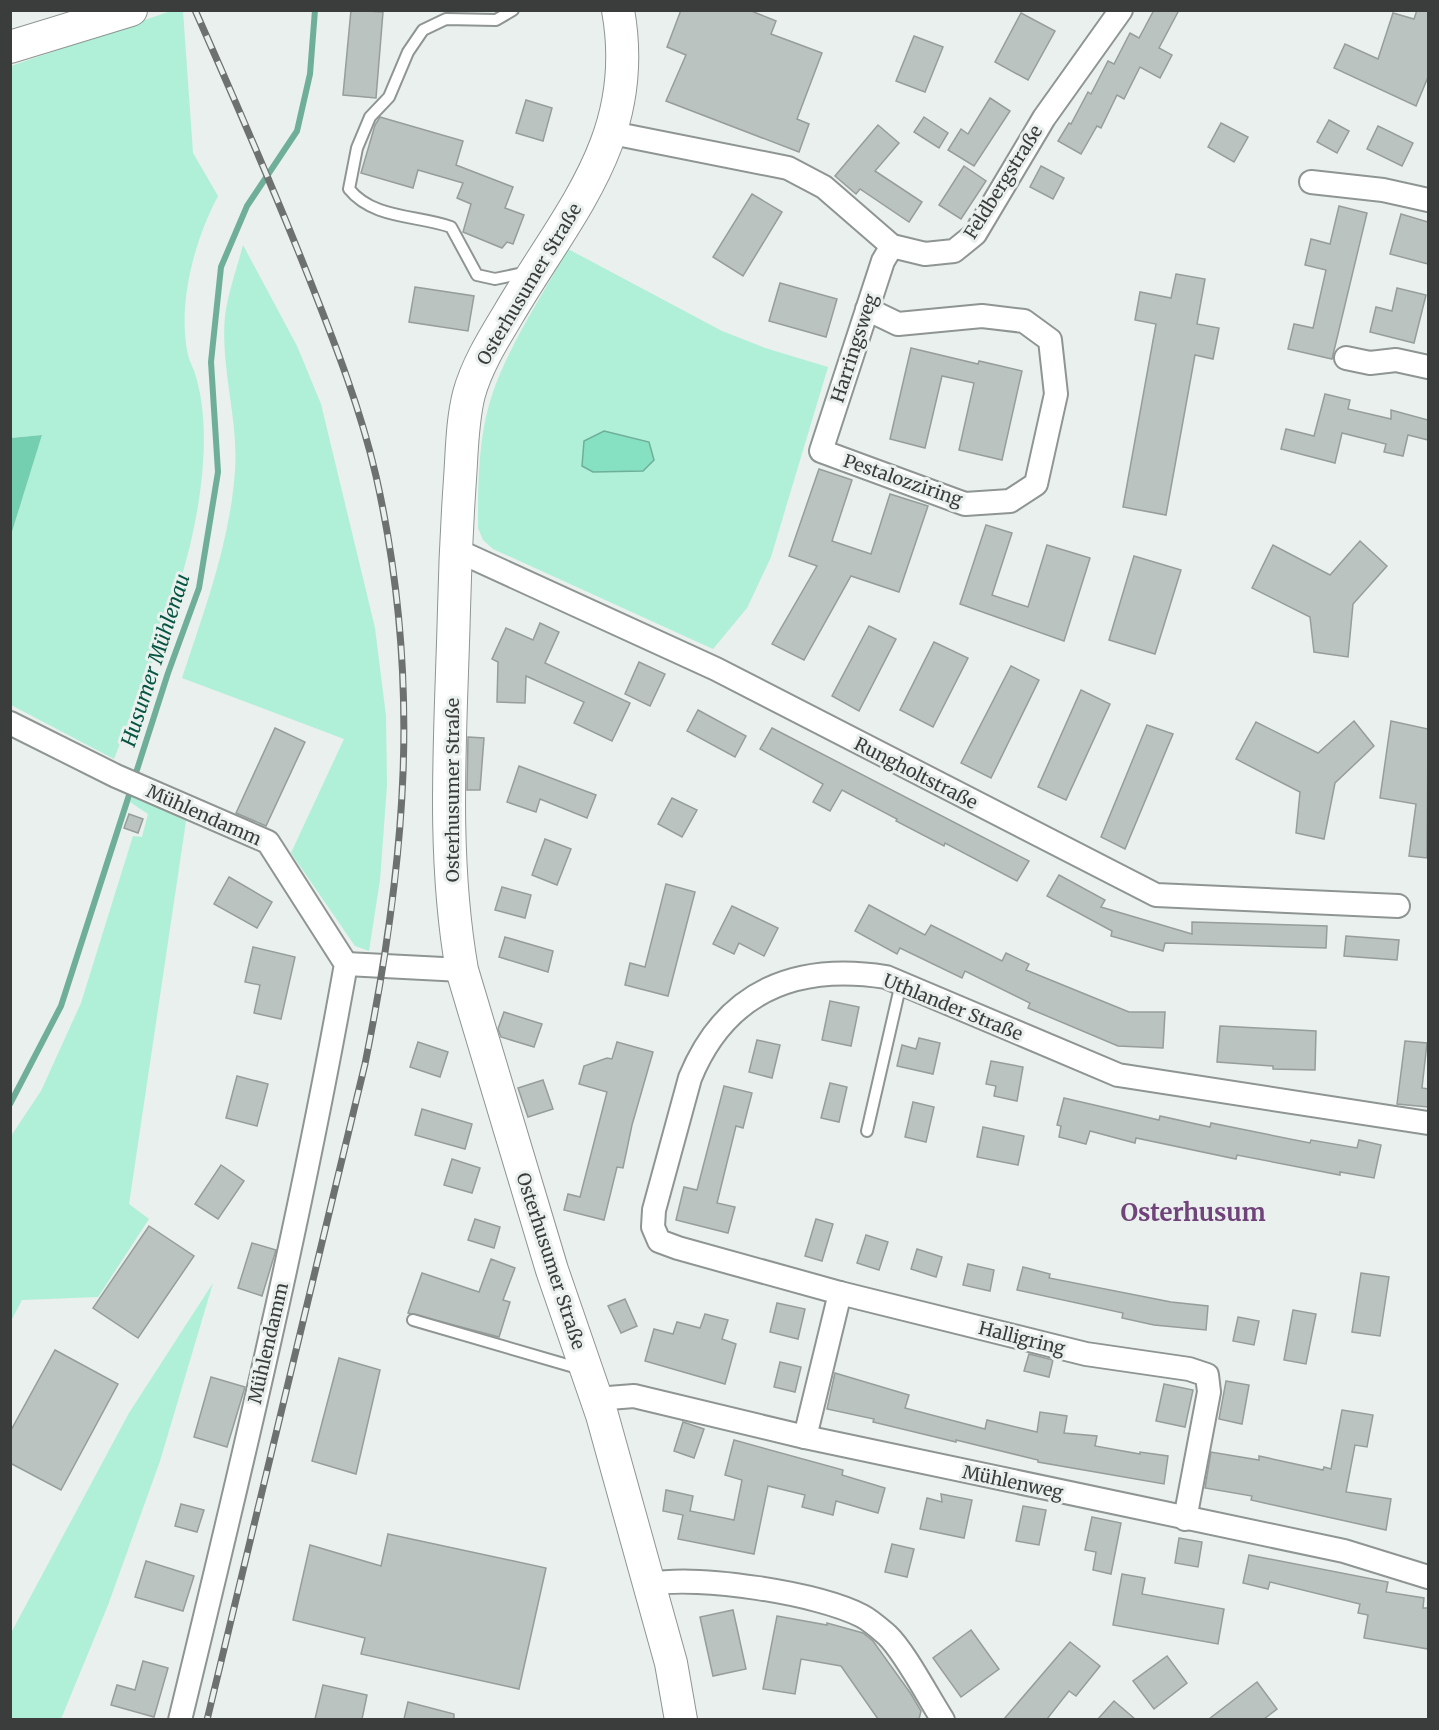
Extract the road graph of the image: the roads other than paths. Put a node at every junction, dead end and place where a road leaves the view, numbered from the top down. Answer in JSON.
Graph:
{"nodes":[{"id":1,"x":131,"y":10,"type":"edge"},
{"id":2,"x":513,"y":10,"type":"edge"},
{"id":3,"x":618,"y":10,"type":"edge"},
{"id":4,"x":1121,"y":10,"type":"edge"},
{"id":5,"x":10,"y":47,"type":"edge"},
{"id":6,"x":612,"y":133,"type":"junction"},
{"id":7,"x":1311,"y":182,"type":"dead end"},
{"id":8,"x":1428,"y":200,"type":"edge"},
{"id":9,"x":892,"y":246,"type":"junction"},
{"id":10,"x":534,"y":270,"type":"junction"},
{"id":11,"x":867,"y":309,"type":"junction"},
{"id":12,"x":1346,"y":358,"type":"dead end"},
{"id":13,"x":1428,"y":368,"type":"edge"},
{"id":14,"x":821,"y":451,"type":"joint"},
{"id":15,"x":456,"y":550,"type":"junction"},
{"id":16,"x":10,"y":723,"type":"edge"},
{"id":17,"x":1398,"y":906,"type":"dead end"},
{"id":18,"x":346,"y":964,"type":"junction"},
{"id":19,"x":462,"y":970,"type":"junction"},
{"id":20,"x":901,"y":983,"type":"junction"},
{"id":21,"x":1428,"y":1123,"type":"edge"},
{"id":22,"x":867,"y":1131,"type":"dead end"},
{"id":23,"x":840,"y":1293,"type":"junction"},
{"id":24,"x":413,"y":1320,"type":"dead end"},
{"id":25,"x":592,"y":1385,"type":"junction"},
{"id":26,"x":805,"y":1437,"type":"junction"},
{"id":27,"x":1185,"y":1519,"type":"junction"},
{"id":28,"x":1428,"y":1577,"type":"edge"},
{"id":29,"x":650,"y":1584,"type":"junction"},
{"id":30,"x":180,"y":1719,"type":"edge"},
{"id":31,"x":681,"y":1719,"type":"edge"},
{"id":32,"x":943,"y":1719,"type":"edge"}],
"edges":[{"from":1,"to":5,"type":"street"},
{"from":2,"to":10,"type":"lane"},
{"from":3,"to":6,"type":"street","name":"Osterhusumer Straße"},
{"from":4,"to":9,"type":"street","name":"Feldbergstraße"},
{"from":6,"to":9,"type":"street","name":"Feldbergstraße"},
{"from":6,"to":10,"type":"street","name":"Osterhusumer Straße"},
{"from":7,"to":8,"type":"street"},
{"from":9,"to":11,"type":"street","name":"Harringsweg"},
{"from":10,"to":15,"type":"street","name":"Osterhusumer Straße"},
{"from":11,"to":14,"type":"street","name":"Harringsweg"},
{"from":11,"to":14,"type":"street","name":"Pestalozziring"},
{"from":12,"to":13,"type":"street"},
{"from":15,"to":17,"type":"street","name":"Rungholtstraße"},
{"from":15,"to":19,"type":"street","name":"Osterhusumer Straße"},
{"from":16,"to":18,"type":"street","name":"Mühlendamm"},
{"from":18,"to":19,"type":"street"},
{"from":18,"to":30,"type":"street","name":"Mühlendamm"},
{"from":19,"to":25,"type":"street","name":"Osterhusumer Straße"},
{"from":20,"to":21,"type":"street","name":"Uthlander Straße"},
{"from":20,"to":22,"type":"lane"},
{"from":20,"to":23,"type":"street","name":"Uthlander Straße"},
{"from":23,"to":26,"type":"street"},
{"from":23,"to":27,"type":"street","name":"Halligring"},
{"from":24,"to":25,"type":"lane"},
{"from":25,"to":26,"type":"street","name":"Mühlenweg"},
{"from":25,"to":29,"type":"street","name":"Osterhusumer Straße"},
{"from":26,"to":27,"type":"street","name":"Mühlenweg"},
{"from":27,"to":28,"type":"street","name":"Mühlenweg"},
{"from":29,"to":31,"type":"street","name":"Osterhusumer Straße"},
{"from":29,"to":32,"type":"street"}]}
